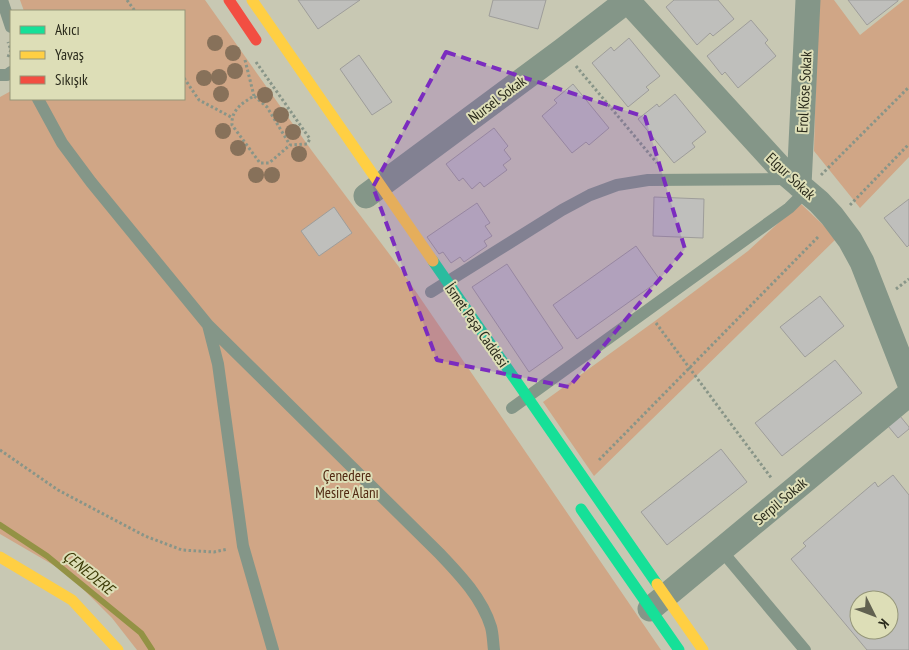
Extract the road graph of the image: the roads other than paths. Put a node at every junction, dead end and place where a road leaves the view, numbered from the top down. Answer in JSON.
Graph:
{"nodes":[{"id":1,"x":2,"y":0,"type":"edge"},
{"id":2,"x":228,"y":0,"type":"edge"},
{"id":3,"x":252,"y":0,"type":"edge"},
{"id":4,"x":627,"y":0,"type":"edge"},
{"id":5,"x":808,"y":0,"type":"edge"},
{"id":6,"x":10,"y":24,"type":"edge"},
{"id":7,"x":265,"y":52,"type":"dead end"},
{"id":8,"x":39,"y":100,"type":"edge"},
{"id":9,"x":799,"y":185,"type":"junction"},
{"id":10,"x":369,"y":194,"type":"junction"},
{"id":11,"x":447,"y":282,"type":"junction"},
{"id":12,"x":431,"y":292,"type":"dead end"},
{"id":13,"x":208,"y":325,"type":"junction"},
{"id":14,"x":909,"y":382,"type":"edge"},
{"id":15,"x":909,"y":394,"type":"edge"},
{"id":16,"x":527,"y":397,"type":"junction"},
{"id":17,"x":512,"y":408,"type":"dead end"},
{"id":18,"x":575,"y":500,"type":"dead end"},
{"id":19,"x":721,"y":550,"type":"junction"},
{"id":20,"x":0,"y":557,"type":"edge"},
{"id":21,"x":658,"y":602,"type":"junction"},
{"id":22,"x":118,"y":650,"type":"edge"},
{"id":23,"x":274,"y":650,"type":"edge"},
{"id":24,"x":494,"y":650,"type":"edge"},
{"id":25,"x":679,"y":650,"type":"edge"},
{"id":26,"x":702,"y":650,"type":"edge"},
{"id":27,"x":805,"y":650,"type":"edge"}],
"edges":[{"from":1,"to":6,"type":"lane"},
{"from":2,"to":7,"type":"main road"},
{"from":3,"to":10,"type":"main road","name":"İsmet Paşa Caddesi"},
{"from":4,"to":9,"type":"street","name":"Elgur Sokak"},
{"from":4,"to":10,"type":"street","name":"Nursel Sokak"},
{"from":5,"to":9,"type":"street","name":"Erol Köse Sokak"},
{"from":8,"to":13,"type":"lane"},
{"from":9,"to":11,"type":"lane"},
{"from":9,"to":14,"type":"street","name":"Elgur Sokak"},
{"from":9,"to":16,"type":"lane"},
{"from":10,"to":11,"type":"main road","name":"İsmet Paşa Caddesi"},
{"from":11,"to":12,"type":"lane"},
{"from":11,"to":16,"type":"main road","name":"İsmet Paşa Caddesi"},
{"from":13,"to":23,"type":"lane"},
{"from":13,"to":24,"type":"lane"},
{"from":15,"to":19,"type":"street","name":"Serpil Sokak"},
{"from":16,"to":17,"type":"lane"},
{"from":16,"to":21,"type":"main road","name":"İsmet Paşa Caddesi"},
{"from":18,"to":21,"type":"main road","name":"İsmet Paşa Caddesi"},
{"from":19,"to":21,"type":"street","name":"Serpil Sokak"},
{"from":19,"to":27,"type":"lane"},
{"from":20,"to":22,"type":"main road"},
{"from":21,"to":25,"type":"main road","name":"İsmet Paşa Caddesi"},
{"from":21,"to":26,"type":"main road","name":"İsmet Paşa Caddesi"}]}
